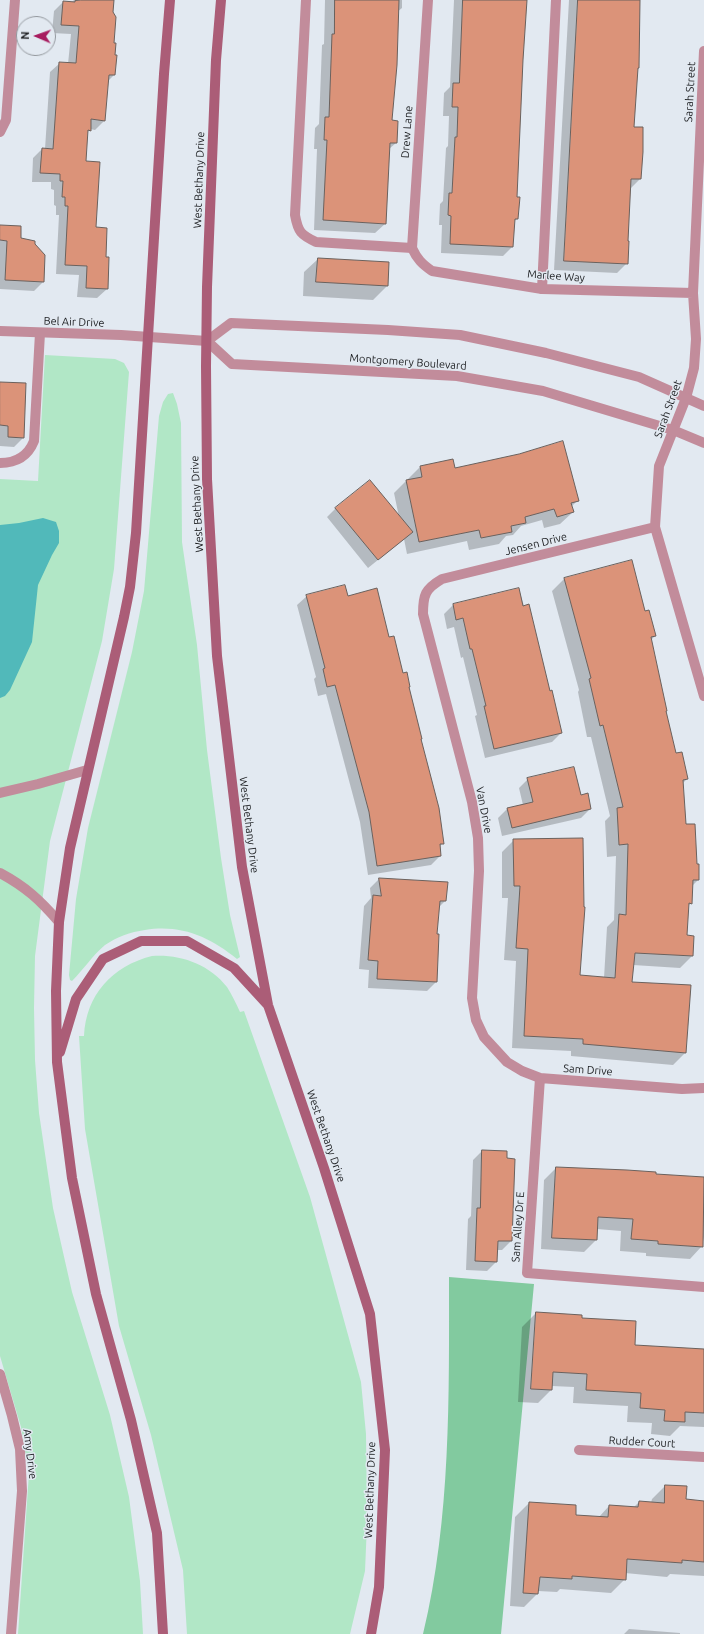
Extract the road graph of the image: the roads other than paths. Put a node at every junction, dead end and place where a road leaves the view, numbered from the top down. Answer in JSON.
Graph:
{"nodes":[{"id":1,"x":15,"y":0,"type":"edge"},
{"id":2,"x":170,"y":0,"type":"edge"},
{"id":3,"x":221,"y":0,"type":"edge"},
{"id":4,"x":306,"y":0,"type":"edge"},
{"id":5,"x":428,"y":0,"type":"edge"},
{"id":6,"x":556,"y":0,"type":"edge"},
{"id":7,"x":704,"y":51,"type":"edge"},
{"id":8,"x":0,"y":132,"type":"edge"},
{"id":9,"x":412,"y":248,"type":"junction"},
{"id":10,"x":542,"y":289,"type":"junction"},
{"id":11,"x":693,"y":293,"type":"junction"},
{"id":12,"x":0,"y":331,"type":"edge"},
{"id":13,"x":40,"y":332,"type":"junction"},
{"id":14,"x":148,"y":337,"type":"junction"},
{"id":15,"x":700,"y":339,"type":"edge"},
{"id":16,"x":206,"y":341,"type":"junction"},
{"id":17,"x":686,"y":398,"type":"junction"},
{"id":18,"x":704,"y":406,"type":"edge"},
{"id":19,"x":673,"y":430,"type":"junction"},
{"id":20,"x":704,"y":443,"type":"edge"},
{"id":21,"x":0,"y":463,"type":"edge"},
{"id":22,"x":655,"y":527,"type":"junction"},
{"id":23,"x":426,"y":591,"type":"joint"},
{"id":24,"x":704,"y":696,"type":"edge"},
{"id":25,"x":87,"y":770,"type":"junction"},
{"id":26,"x":0,"y":792,"type":"edge"},
{"id":27,"x":0,"y":873,"type":"edge"},
{"id":28,"x":59,"y":922,"type":"junction"},
{"id":29,"x":268,"y":1005,"type":"junction"},
{"id":30,"x":484,"y":1037,"type":"joint"},
{"id":31,"x":57,"y":1062,"type":"junction"},
{"id":32,"x":540,"y":1078,"type":"junction"},
{"id":33,"x":704,"y":1088,"type":"edge"},
{"id":34,"x":704,"y":1287,"type":"edge"},
{"id":35,"x":0,"y":1374,"type":"edge"},
{"id":36,"x":579,"y":1450,"type":"dead end"},
{"id":37,"x":704,"y":1457,"type":"edge"},
{"id":38,"x":11,"y":1634,"type":"edge"},
{"id":39,"x":163,"y":1634,"type":"edge"},
{"id":40,"x":371,"y":1634,"type":"edge"}],
"edges":[{"from":1,"to":8,"type":"street"},
{"from":2,"to":14,"type":"main road"},
{"from":3,"to":16,"type":"main road","name":"West Bethany Drive"},
{"from":4,"to":9,"type":"street"},
{"from":5,"to":9,"type":"street","name":"Drew Lane"},
{"from":6,"to":10,"type":"street"},
{"from":7,"to":11,"type":"street","name":"Sarah Street"},
{"from":9,"to":10,"type":"street","name":"Marlee Way"},
{"from":10,"to":11,"type":"street","name":"Marlee Way"},
{"from":11,"to":15,"type":"street","name":"Sarah Street"},
{"from":12,"to":13,"type":"street","name":"Bel Air Drive"},
{"from":13,"to":14,"type":"street","name":"Bel Air Drive"},
{"from":13,"to":21,"type":"street"},
{"from":14,"to":16,"type":"street"},
{"from":14,"to":25,"type":"main road"},
{"from":15,"to":17,"type":"street","name":"Sarah Street"},
{"from":16,"to":17,"type":"street"},
{"from":16,"to":19,"type":"street","name":"Montgomery Boulevard"},
{"from":16,"to":29,"type":"main road","name":"West Bethany Drive"},
{"from":17,"to":18,"type":"street"},
{"from":17,"to":19,"type":"street","name":"Sarah Street"},
{"from":19,"to":20,"type":"street","name":"Montgomery Boulevard"},
{"from":19,"to":22,"type":"street","name":"Sarah Street"},
{"from":22,"to":23,"type":"street","name":"Jensen Drive"},
{"from":22,"to":24,"type":"street","name":"Sarah Street"},
{"from":23,"to":30,"type":"street","name":"Van Drive"},
{"from":25,"to":26,"type":"street"},
{"from":25,"to":28,"type":"main road"},
{"from":27,"to":28,"type":"street"},
{"from":28,"to":31,"type":"main road"},
{"from":29,"to":31,"type":"main road"},
{"from":29,"to":40,"type":"main road","name":"West Bethany Drive"},
{"from":30,"to":32,"type":"street","name":"Sam Drive"},
{"from":31,"to":39,"type":"main road"},
{"from":32,"to":33,"type":"street","name":"Sam Drive"},
{"from":32,"to":34,"type":"street","name":"Sam Alley Dr E"},
{"from":35,"to":38,"type":"street","name":"Amy Drive"},
{"from":36,"to":37,"type":"street","name":"Rudder Court"}]}
